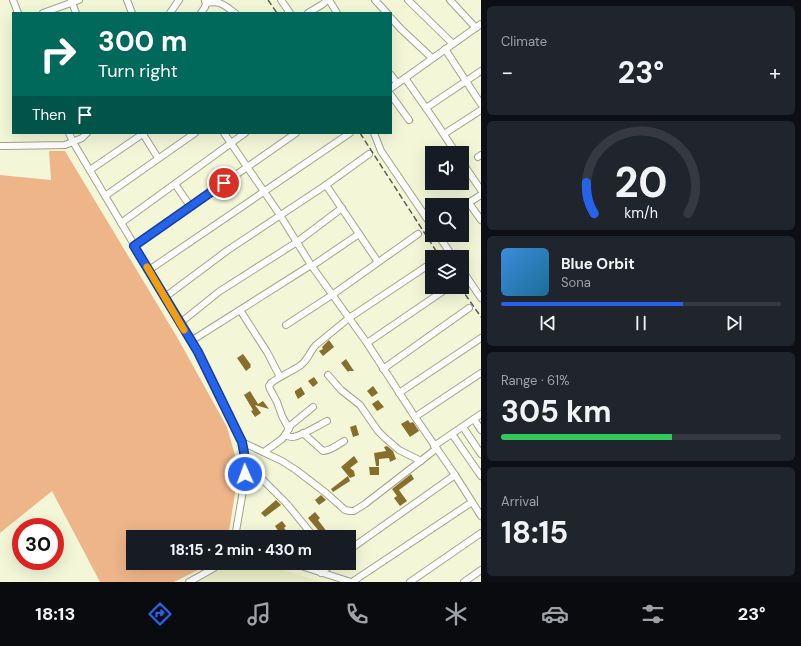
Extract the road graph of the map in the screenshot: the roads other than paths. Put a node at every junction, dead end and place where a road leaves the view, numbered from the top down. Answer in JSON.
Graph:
{"nodes":[{"id":1,"x":13,"y":0,"type":"edge"},
{"id":2,"x":79,"y":0,"type":"edge"},
{"id":3,"x":127,"y":0,"type":"edge"},
{"id":4,"x":179,"y":0,"type":"edge"},
{"id":5,"x":281,"y":0,"type":"edge"},
{"id":6,"x":328,"y":0,"type":"edge"},
{"id":7,"x":375,"y":0,"type":"edge"},
{"id":8,"x":408,"y":0,"type":"edge"},
{"id":9,"x":450,"y":0,"type":"edge"},
{"id":10,"x":72,"y":1,"type":"edge"},
{"id":11,"x":205,"y":2,"type":"edge"},
{"id":12,"x":18,"y":12,"type":"edge"},
{"id":13,"x":45,"y":12,"type":"edge"},
{"id":14,"x":76,"y":12,"type":"edge"},
{"id":15,"x":132,"y":12,"type":"edge"},
{"id":16,"x":172,"y":12,"type":"edge"},
{"id":17,"x":202,"y":12,"type":"edge"},
{"id":18,"x":234,"y":12,"type":"edge"},
{"id":19,"x":289,"y":12,"type":"edge"},
{"id":20,"x":310,"y":12,"type":"edge"},
{"id":21,"x":336,"y":12,"type":"edge"},
{"id":22,"x":386,"y":12,"type":"edge"},
{"id":23,"x":392,"y":19,"type":"edge"},
{"id":24,"x":478,"y":26,"type":"edge"},
{"id":25,"x":453,"y":44,"type":"junction"},
{"id":26,"x":445,"y":49,"type":"junction"},
{"id":27,"x":432,"y":58,"type":"junction"},
{"id":28,"x":481,"y":71,"type":"edge"},
{"id":29,"x":392,"y":76,"type":"edge"},
{"id":30,"x":405,"y":78,"type":"junction"},
{"id":31,"x":466,"y":81,"type":"junction"},
{"id":32,"x":397,"y":83,"type":"junction"},
{"id":33,"x":392,"y":87,"type":"edge"},
{"id":34,"x":392,"y":96,"type":"edge"},
{"id":35,"x":481,"y":104,"type":"edge"},
{"id":36,"x":426,"y":108,"type":"junction"},
{"id":37,"x":481,"y":110,"type":"edge"},
{"id":38,"x":409,"y":120,"type":"dead end"},
{"id":39,"x":69,"y":134,"type":"edge"},
{"id":40,"x":86,"y":134,"type":"edge"},
{"id":41,"x":143,"y":134,"type":"edge"},
{"id":42,"x":193,"y":134,"type":"edge"},
{"id":43,"x":225,"y":134,"type":"edge"},
{"id":44,"x":244,"y":134,"type":"edge"},
{"id":45,"x":295,"y":134,"type":"edge"},
{"id":46,"x":349,"y":134,"type":"edge"},
{"id":47,"x":374,"y":134,"type":"edge"},
{"id":48,"x":444,"y":134,"type":"junction"},
{"id":49,"x":73,"y":142,"type":"junction"},
{"id":50,"x":231,"y":143,"type":"junction"},
{"id":51,"x":0,"y":146,"type":"edge"},
{"id":52,"x":452,"y":146,"type":"edge"},
{"id":53,"x":369,"y":154,"type":"dead end"},
{"id":54,"x":158,"y":158,"type":"junction"},
{"id":55,"x":246,"y":167,"type":"junction"},
{"id":56,"x":90,"y":170,"type":"junction"},
{"id":57,"x":469,"y":172,"type":"edge"},
{"id":58,"x":174,"y":184,"type":"junction"},
{"id":59,"x":326,"y":185,"type":"junction"},
{"id":60,"x":481,"y":190,"type":"edge"},
{"id":61,"x":264,"y":192,"type":"junction"},
{"id":62,"x":481,"y":195,"type":"edge"},
{"id":63,"x":105,"y":196,"type":"junction"},
{"id":64,"x":469,"y":203,"type":"joint"},
{"id":65,"x":190,"y":206,"type":"junction"},
{"id":66,"x":342,"y":208,"type":"junction"},
{"id":67,"x":280,"y":215,"type":"junction"},
{"id":68,"x":425,"y":216,"type":"edge"},
{"id":69,"x":481,"y":220,"type":"edge"},
{"id":70,"x":121,"y":222,"type":"junction"},
{"id":71,"x":359,"y":234,"type":"junction"},
{"id":72,"x":418,"y":234,"type":"dead end"},
{"id":73,"x":297,"y":242,"type":"junction"},
{"id":74,"x":134,"y":246,"type":"junction"},
{"id":75,"x":378,"y":262,"type":"junction"},
{"id":76,"x":312,"y":265,"type":"junction"},
{"id":77,"x":425,"y":267,"type":"edge"},
{"id":78,"x":149,"y":270,"type":"junction"},
{"id":79,"x":469,"y":280,"type":"edge"},
{"id":80,"x":439,"y":294,"type":"edge"},
{"id":81,"x":332,"y":295,"type":"junction"},
{"id":82,"x":165,"y":297,"type":"junction"},
{"id":83,"x":481,"y":298,"type":"edge"},
{"id":84,"x":468,"y":308,"type":"dead end"},
{"id":85,"x":240,"y":310,"type":"junction"},
{"id":86,"x":349,"y":318,"type":"junction"},
{"id":87,"x":180,"y":323,"type":"junction"},
{"id":88,"x":286,"y":325,"type":"dead end"},
{"id":89,"x":481,"y":338,"type":"edge"},
{"id":90,"x":191,"y":341,"type":"junction"},
{"id":91,"x":367,"y":343,"type":"junction"},
{"id":92,"x":383,"y":369,"type":"junction"},
{"id":93,"x":481,"y":373,"type":"edge"},
{"id":94,"x":328,"y":375,"type":"dead end"},
{"id":95,"x":280,"y":377,"type":"junction"},
{"id":96,"x":399,"y":393,"type":"junction"},
{"id":97,"x":313,"y":407,"type":"dead end"},
{"id":98,"x":481,"y":414,"type":"edge"},
{"id":99,"x":415,"y":418,"type":"junction"},
{"id":100,"x":474,"y":419,"type":"junction"},
{"id":101,"x":327,"y":422,"type":"dead end"},
{"id":102,"x":463,"y":427,"type":"junction"},
{"id":103,"x":289,"y":429,"type":"junction"},
{"id":104,"x":481,"y":430,"type":"edge"},
{"id":105,"x":303,"y":434,"type":"junction"},
{"id":106,"x":452,"y":434,"type":"junction"},
{"id":107,"x":286,"y":435,"type":"junction"},
{"id":108,"x":242,"y":442,"type":"junction"},
{"id":109,"x":344,"y":442,"type":"dead end"},
{"id":110,"x":435,"y":447,"type":"junction"},
{"id":111,"x":264,"y":452,"type":"junction"},
{"id":112,"x":481,"y":454,"type":"edge"},
{"id":113,"x":421,"y":461,"type":"junction"},
{"id":114,"x":246,"y":463,"type":"junction"},
{"id":115,"x":455,"y":475,"type":"junction"},
{"id":116,"x":481,"y":476,"type":"edge"},
{"id":117,"x":472,"y":502,"type":"junction"},
{"id":118,"x":481,"y":516,"type":"edge"},
{"id":119,"x":236,"y":530,"type":"edge"},
{"id":120,"x":308,"y":530,"type":"edge"},
{"id":121,"x":481,"y":533,"type":"edge"},
{"id":122,"x":356,"y":544,"type":"edge"},
{"id":123,"x":210,"y":570,"type":"edge"},
{"id":124,"x":312,"y":570,"type":"edge"},
{"id":125,"x":325,"y":570,"type":"edge"},
{"id":126,"x":481,"y":570,"type":"edge"},
{"id":127,"x":321,"y":573,"type":"junction"},
{"id":128,"x":189,"y":582,"type":"edge"},
{"id":129,"x":352,"y":582,"type":"edge"},
{"id":130,"x":410,"y":582,"type":"edge"},
{"id":131,"x":464,"y":582,"type":"edge"}],
"edges":[{"from":1,"to":12,"type":"street"},
{"from":2,"to":10,"type":"street"},
{"from":3,"to":15,"type":"street"},
{"from":4,"to":16,"type":"street"},
{"from":5,"to":19,"type":"street"},
{"from":6,"to":20,"type":"street"},
{"from":6,"to":21,"type":"street"},
{"from":7,"to":22,"type":"street"},
{"from":8,"to":25,"type":"street"},
{"from":9,"to":24,"type":"street"},
{"from":10,"to":13,"type":"street"},
{"from":10,"to":14,"type":"street"},
{"from":11,"to":17,"type":"street"},
{"from":11,"to":18,"type":"street"},
{"from":23,"to":27,"type":"street"},
{"from":24,"to":25,"type":"street"},
{"from":25,"to":26,"type":"street"},
{"from":26,"to":27,"type":"street"},
{"from":26,"to":31,"type":"street"},
{"from":27,"to":30,"type":"street"},
{"from":28,"to":31,"type":"street"},
{"from":29,"to":32,"type":"street"},
{"from":30,"to":32,"type":"street"},
{"from":30,"to":36,"type":"street"},
{"from":31,"to":35,"type":"street"},
{"from":31,"to":36,"type":"street"},
{"from":32,"to":33,"type":"street"},
{"from":34,"to":38,"type":"street"},
{"from":36,"to":48,"type":"street"},
{"from":37,"to":48,"type":"street"},
{"from":39,"to":49,"type":"street"},
{"from":40,"to":49,"type":"street"},
{"from":41,"to":54,"type":"street"},
{"from":41,"to":56,"type":"street"},
{"from":42,"to":54,"type":"street"},
{"from":43,"to":50,"type":"street"},
{"from":44,"to":50,"type":"street"},
{"from":45,"to":55,"type":"street"},
{"from":46,"to":61,"type":"street"},
{"from":47,"to":68,"type":"street"},
{"from":48,"to":52,"type":"street"},
{"from":49,"to":51,"type":"street"},
{"from":49,"to":56,"type":"street"},
{"from":50,"to":55,"type":"street"},
{"from":50,"to":58,"type":"street"},
{"from":53,"to":59,"type":"street"},
{"from":54,"to":63,"type":"street"},
{"from":55,"to":61,"type":"street"},
{"from":55,"to":65,"type":"street"},
{"from":56,"to":63,"type":"street"},
{"from":57,"to":60,"type":"street"},
{"from":58,"to":65,"type":"street"},
{"from":58,"to":70,"type":"street"},
{"from":59,"to":66,"type":"street"},
{"from":59,"to":67,"type":"street"},
{"from":61,"to":67,"type":"street"},
{"from":61,"to":78,"type":"street"},
{"from":62,"to":64,"type":"street"},
{"from":63,"to":70,"type":"street"},
{"from":64,"to":69,"type":"street"},
{"from":65,"to":74,"type":"street"},
{"from":66,"to":71,"type":"street"},
{"from":66,"to":73,"type":"street"},
{"from":67,"to":73,"type":"street"},
{"from":67,"to":82,"type":"street"},
{"from":70,"to":74,"type":"street"},
{"from":71,"to":75,"type":"street"},
{"from":71,"to":76,"type":"street"},
{"from":72,"to":75,"type":"street"},
{"from":73,"to":76,"type":"street"},
{"from":73,"to":87,"type":"street"},
{"from":74,"to":78,"type":"street"},
{"from":75,"to":81,"type":"street"},
{"from":76,"to":81,"type":"street"},
{"from":76,"to":85,"type":"street"},
{"from":77,"to":86,"type":"street"},
{"from":78,"to":82,"type":"street"},
{"from":79,"to":83,"type":"street"},
{"from":80,"to":91,"type":"street"},
{"from":81,"to":86,"type":"street"},
{"from":81,"to":88,"type":"street"},
{"from":82,"to":87,"type":"street"},
{"from":84,"to":92,"type":"street"},
{"from":85,"to":90,"type":"street"},
{"from":85,"to":95,"type":"street"},
{"from":86,"to":91,"type":"street"},
{"from":86,"to":95,"type":"street"},
{"from":87,"to":90,"type":"street"},
{"from":89,"to":96,"type":"street"},
{"from":90,"to":108,"type":"street"},
{"from":91,"to":92,"type":"street"},
{"from":92,"to":96,"type":"street"},
{"from":93,"to":99,"type":"street"},
{"from":94,"to":113,"type":"street"},
{"from":95,"to":103,"type":"street"},
{"from":96,"to":99,"type":"street"},
{"from":97,"to":103,"type":"street"},
{"from":98,"to":100,"type":"street"},
{"from":99,"to":110,"type":"street"},
{"from":100,"to":102,"type":"street"},
{"from":100,"to":104,"type":"street"},
{"from":101,"to":105,"type":"street"},
{"from":102,"to":106,"type":"street"},
{"from":102,"to":112,"type":"street"},
{"from":103,"to":107,"type":"street"},
{"from":105,"to":107,"type":"street"},
{"from":105,"to":109,"type":"street"},
{"from":106,"to":110,"type":"street"},
{"from":106,"to":116,"type":"street"},
{"from":107,"to":111,"type":"street"},
{"from":108,"to":111,"type":"street"},
{"from":108,"to":114,"type":"street"},
{"from":110,"to":113,"type":"street"},
{"from":110,"to":115,"type":"street"},
{"from":111,"to":113,"type":"street"},
{"from":114,"to":119,"type":"street"},
{"from":114,"to":120,"type":"street"},
{"from":115,"to":117,"type":"street"},
{"from":115,"to":122,"type":"street"},
{"from":117,"to":118,"type":"street"},
{"from":117,"to":129,"type":"street"},
{"from":121,"to":130,"type":"street"},
{"from":123,"to":128,"type":"street"},
{"from":124,"to":127,"type":"street"},
{"from":125,"to":127,"type":"street"},
{"from":126,"to":131,"type":"street"},
{"from":127,"to":129,"type":"street"}]}
